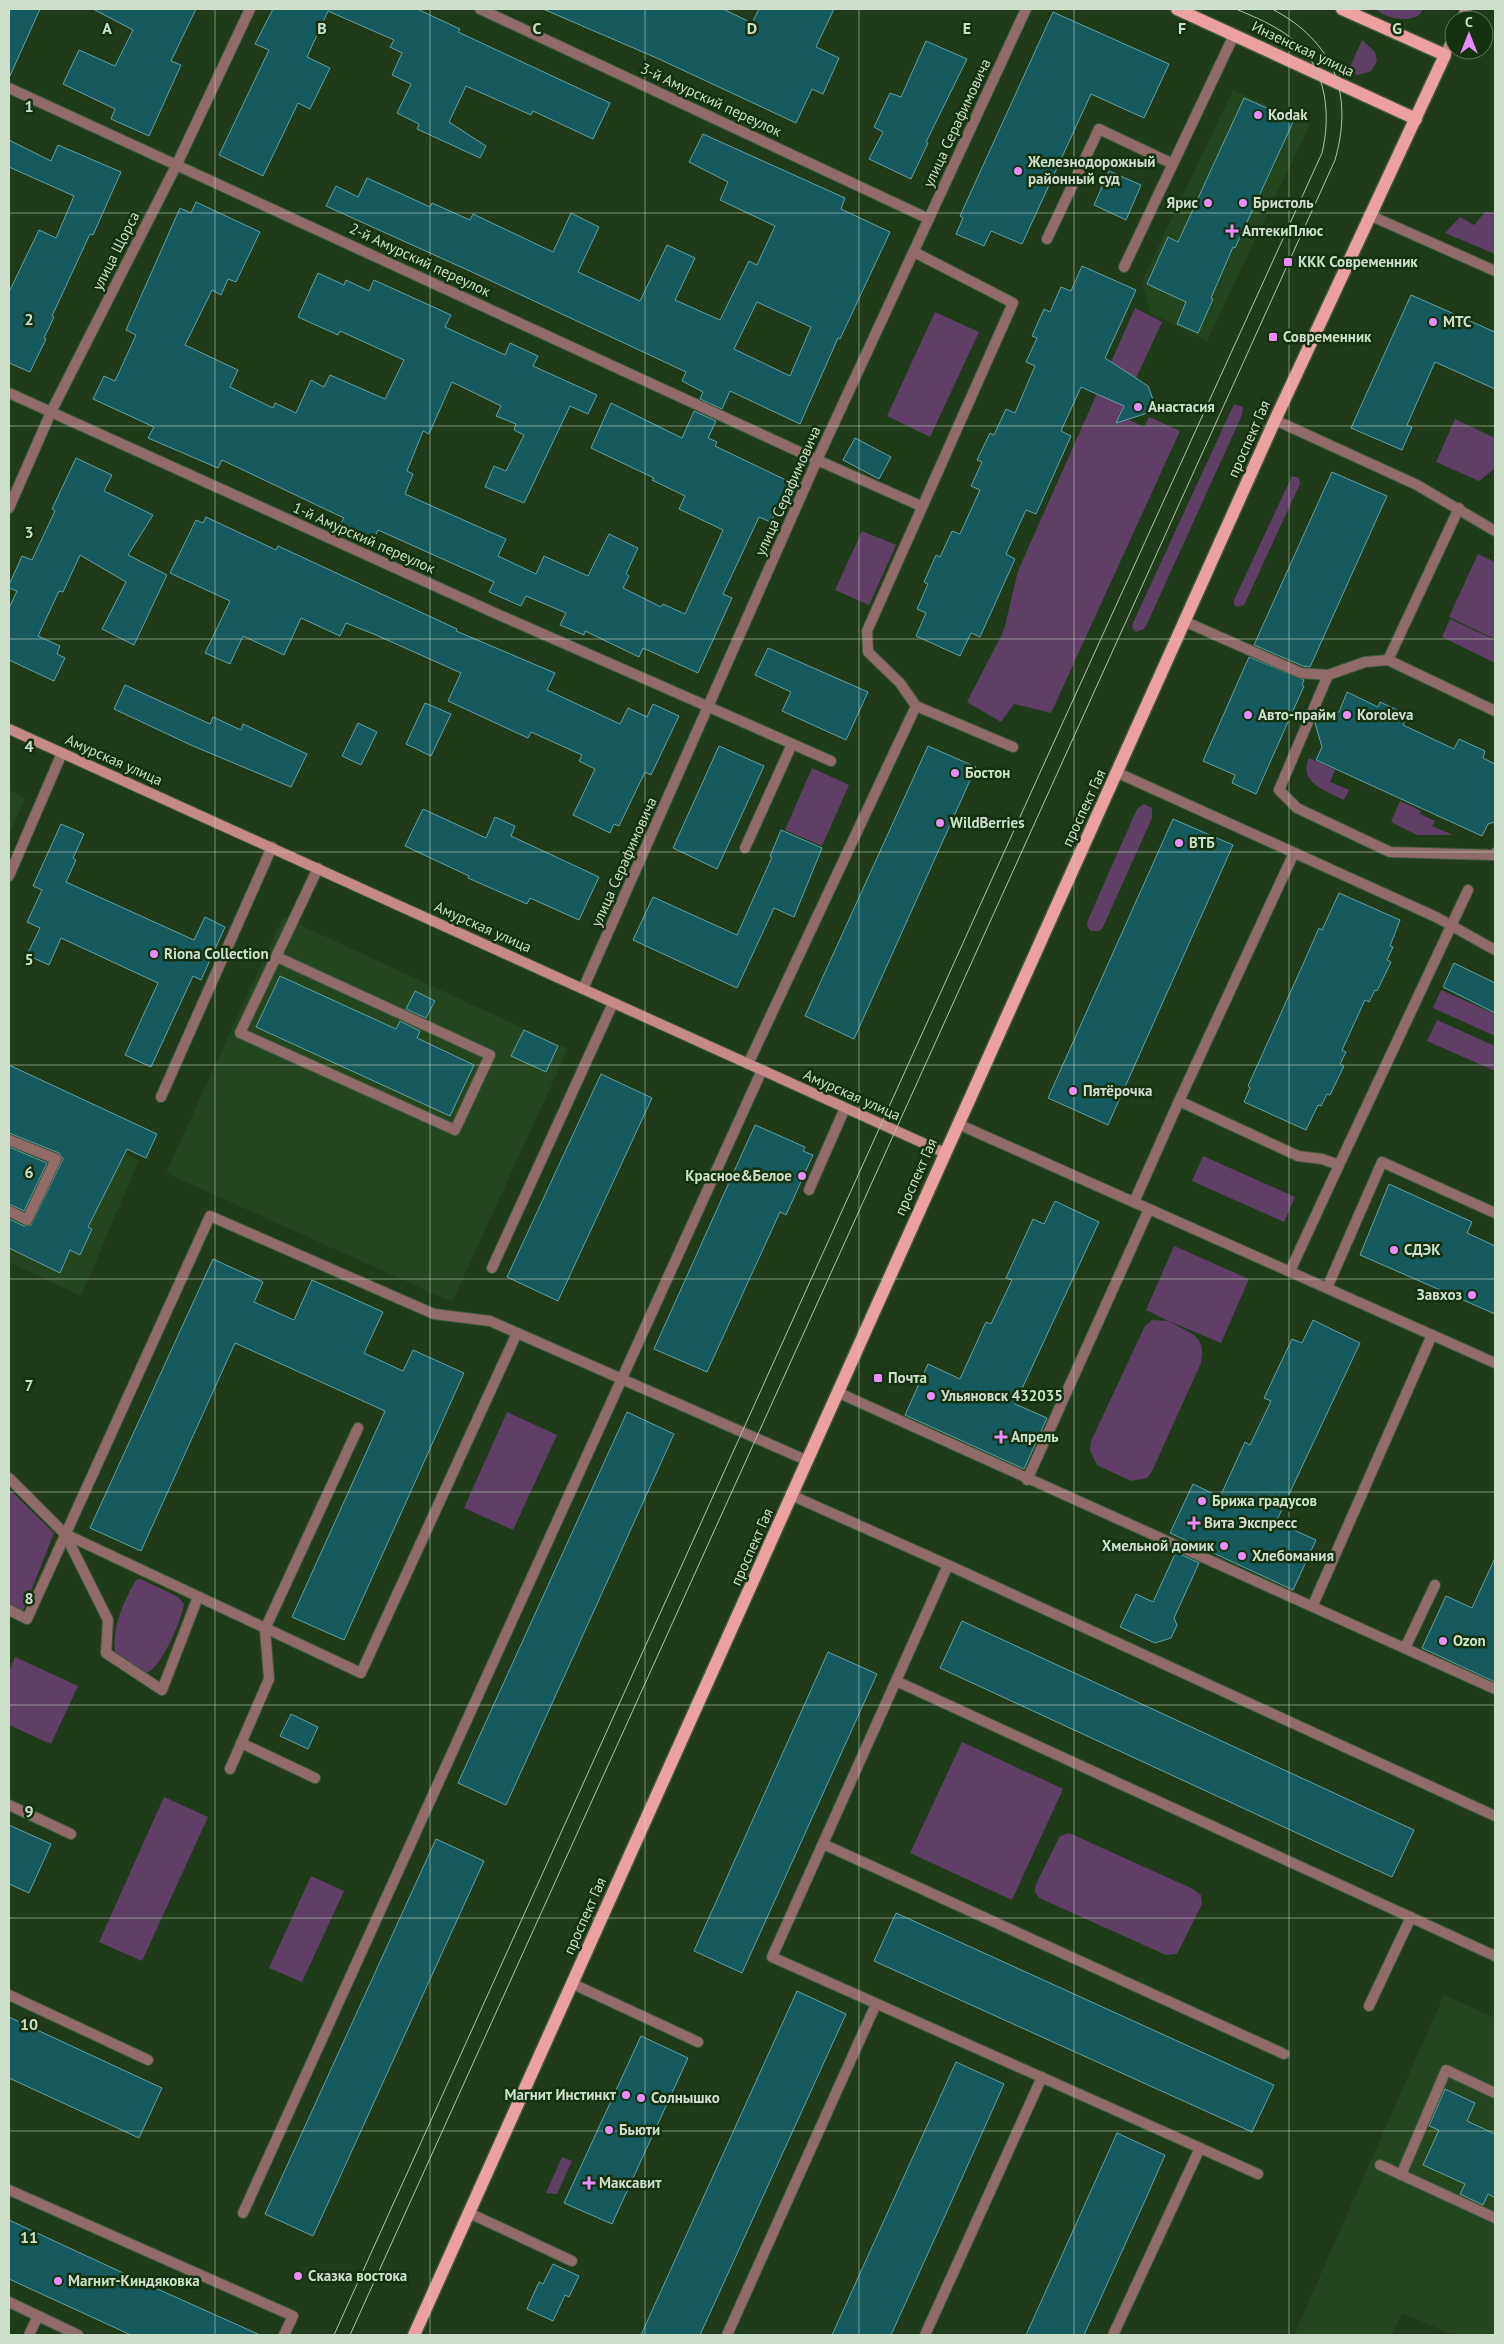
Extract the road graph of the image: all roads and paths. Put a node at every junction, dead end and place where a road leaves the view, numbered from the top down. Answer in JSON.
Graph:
{"nodes":[{"id":1,"x":250,"y":9,"type":"edge"},
{"id":2,"x":480,"y":9,"type":"edge"},
{"id":3,"x":1026,"y":9,"type":"edge"},
{"id":4,"x":1177,"y":9,"type":"edge"},
{"id":5,"x":1342,"y":9,"type":"edge"},
{"id":6,"x":1234,"y":35,"type":"junction"},
{"id":7,"x":1444,"y":55,"type":"edge"},
{"id":8,"x":1444,"y":57,"type":"edge"},
{"id":9,"x":9,"y":88,"type":"edge"},
{"id":10,"x":1416,"y":119,"type":"junction"},
{"id":11,"x":177,"y":164,"type":"junction"},
{"id":12,"x":1173,"y":164,"type":"junction"},
{"id":13,"x":1369,"y":215,"type":"junction"},
{"id":14,"x":930,"y":219,"type":"junction"},
{"id":15,"x":1047,"y":239,"type":"dead end"},
{"id":16,"x":914,"y":252,"type":"junction"},
{"id":17,"x":1124,"y":267,"type":"dead end"},
{"id":18,"x":1495,"y":271,"type":"edge"},
{"id":19,"x":9,"y":393,"type":"edge"},
{"id":20,"x":51,"y":412,"type":"junction"},
{"id":21,"x":1275,"y":420,"type":"junction"},
{"id":22,"x":817,"y":460,"type":"junction"},
{"id":23,"x":921,"y":506,"type":"junction"},
{"id":24,"x":9,"y":508,"type":"edge"},
{"id":25,"x":1459,"y":508,"type":"junction"},
{"id":26,"x":1495,"y":531,"type":"edge"},
{"id":27,"x":1186,"y":622,"type":"junction"},
{"id":28,"x":1388,"y":660,"type":"junction"},
{"id":29,"x":1328,"y":675,"type":"junction"},
{"id":30,"x":916,"y":706,"type":"junction"},
{"id":31,"x":709,"y":707,"type":"junction"},
{"id":32,"x":1495,"y":711,"type":"edge"},
{"id":33,"x":9,"y":729,"type":"edge"},
{"id":34,"x":792,"y":744,"type":"junction"},
{"id":35,"x":1013,"y":747,"type":"dead end"},
{"id":36,"x":62,"y":753,"type":"junction"},
{"id":37,"x":831,"y":762,"type":"dead end"},
{"id":38,"x":1118,"y":774,"type":"junction"},
{"id":39,"x":272,"y":847,"type":"junction"},
{"id":40,"x":745,"y":848,"type":"dead end"},
{"id":41,"x":1294,"y":853,"type":"junction"},
{"id":42,"x":1495,"y":853,"type":"edge"},
{"id":43,"x":318,"y":868,"type":"junction"},
{"id":44,"x":9,"y":876,"type":"edge"},
{"id":45,"x":1468,"y":890,"type":"dead end"},
{"id":46,"x":1451,"y":925,"type":"junction"},
{"id":47,"x":1495,"y":950,"type":"edge"},
{"id":48,"x":277,"y":956,"type":"junction"},
{"id":49,"x":583,"y":989,"type":"junction"},
{"id":50,"x":613,"y":1002,"type":"junction"},
{"id":51,"x":748,"y":1064,"type":"junction"},
{"id":52,"x":762,"y":1070,"type":"junction"},
{"id":53,"x":161,"y":1097,"type":"dead end"},
{"id":54,"x":1179,"y":1102,"type":"junction"},
{"id":55,"x":845,"y":1108,"type":"junction"},
{"id":56,"x":958,"y":1124,"type":"junction"},
{"id":57,"x":9,"y":1140,"type":"edge"},
{"id":58,"x":944,"y":1153,"type":"junction"},
{"id":59,"x":1339,"y":1165,"type":"junction"},
{"id":60,"x":809,"y":1190,"type":"dead end"},
{"id":61,"x":1134,"y":1202,"type":"junction"},
{"id":62,"x":1150,"y":1209,"type":"junction"},
{"id":63,"x":9,"y":1212,"type":"edge"},
{"id":64,"x":1495,"y":1213,"type":"edge"},
{"id":65,"x":492,"y":1268,"type":"dead end"},
{"id":66,"x":1290,"y":1271,"type":"junction"},
{"id":67,"x":1327,"y":1288,"type":"junction"},
{"id":68,"x":517,"y":1333,"type":"junction"},
{"id":69,"x":1432,"y":1335,"type":"junction"},
{"id":70,"x":1495,"y":1363,"type":"edge"},
{"id":71,"x":622,"y":1379,"type":"junction"},
{"id":72,"x":839,"y":1393,"type":"junction"},
{"id":73,"x":358,"y":1428,"type":"dead end"},
{"id":74,"x":808,"y":1461,"type":"junction"},
{"id":75,"x":9,"y":1478,"type":"edge"},
{"id":76,"x":1027,"y":1480,"type":"junction"},
{"id":77,"x":793,"y":1496,"type":"junction"},
{"id":78,"x":65,"y":1534,"type":"junction"},
{"id":79,"x":948,"y":1565,"type":"junction"},
{"id":80,"x":1435,"y":1585,"type":"dead end"},
{"id":81,"x":198,"y":1597,"type":"junction"},
{"id":82,"x":1313,"y":1605,"type":"junction"},
{"id":83,"x":9,"y":1610,"type":"edge"},
{"id":84,"x":265,"y":1629,"type":"junction"},
{"id":85,"x":1405,"y":1648,"type":"junction"},
{"id":86,"x":896,"y":1681,"type":"junction"},
{"id":87,"x":1495,"y":1689,"type":"edge"},
{"id":88,"x":241,"y":1743,"type":"junction"},
{"id":89,"x":230,"y":1769,"type":"dead end"},
{"id":90,"x":315,"y":1778,"type":"dead end"},
{"id":91,"x":9,"y":1805,"type":"edge"},
{"id":92,"x":1495,"y":1816,"type":"edge"},
{"id":93,"x":71,"y":1834,"type":"dead end"},
{"id":94,"x":823,"y":1844,"type":"junction"},
{"id":95,"x":1411,"y":1917,"type":"junction"},
{"id":96,"x":1495,"y":1956,"type":"edge"},
{"id":97,"x":573,"y":1984,"type":"junction"},
{"id":98,"x":9,"y":1995,"type":"edge"},
{"id":99,"x":876,"y":2004,"type":"junction"},
{"id":100,"x":1369,"y":2006,"type":"dead end"},
{"id":101,"x":698,"y":2042,"type":"dead end"},
{"id":102,"x":1284,"y":2054,"type":"dead end"},
{"id":103,"x":148,"y":2060,"type":"dead end"},
{"id":104,"x":1042,"y":2077,"type":"junction"},
{"id":105,"x":1495,"y":2093,"type":"edge"},
{"id":106,"x":1200,"y":2148,"type":"junction"},
{"id":107,"x":1380,"y":2165,"type":"dead end"},
{"id":108,"x":1258,"y":2174,"type":"dead end"},
{"id":109,"x":1400,"y":2175,"type":"junction"},
{"id":110,"x":9,"y":2190,"type":"edge"},
{"id":111,"x":243,"y":2213,"type":"dead end"},
{"id":112,"x":469,"y":2213,"type":"junction"},
{"id":113,"x":1495,"y":2218,"type":"edge"},
{"id":114,"x":572,"y":2261,"type":"dead end"},
{"id":115,"x":9,"y":2302,"type":"edge"},
{"id":116,"x":38,"y":2316,"type":"junction"},
{"id":117,"x":29,"y":2335,"type":"edge"},
{"id":118,"x":78,"y":2335,"type":"edge"},
{"id":119,"x":284,"y":2335,"type":"edge"},
{"id":120,"x":414,"y":2335,"type":"edge"},
{"id":121,"x":727,"y":2335,"type":"edge"},
{"id":122,"x":925,"y":2335,"type":"edge"},
{"id":123,"x":1113,"y":2335,"type":"edge"}],
"edges":[{"from":1,"to":11,"type":"street","name":"улица Щорса"},
{"from":2,"to":14,"type":"street","name":"3-й Амурский переулок"},
{"from":3,"to":14,"type":"street","name":"улица Серафимовича"},
{"from":4,"to":6,"type":"main road","name":"Инзенская улица"},
{"from":5,"to":7,"type":"main road"},
{"from":6,"to":10,"type":"main road","name":"Инзенская улица"},
{"from":6,"to":12,"type":"street"},
{"from":8,"to":10,"type":"main road","name":"проспект Гая"},
{"from":9,"to":11,"type":"street","name":"2-й Амурский переулок"},
{"from":10,"to":13,"type":"main road","name":"проспект Гая"},
{"from":11,"to":20,"type":"street","name":"улица Щорса"},
{"from":11,"to":22,"type":"street","name":"2-й Амурский переулок"},
{"from":12,"to":15,"type":"street"},
{"from":12,"to":17,"type":"street"},
{"from":13,"to":18,"type":"street"},
{"from":13,"to":21,"type":"main road","name":"проспект Гая"},
{"from":14,"to":16,"type":"street","name":"улица Серафимовича"},
{"from":16,"to":22,"type":"street","name":"улица Серафимовича"},
{"from":16,"to":23,"type":"street"},
{"from":19,"to":20,"type":"street","name":"1-й Амурский переулок"},
{"from":20,"to":24,"type":"street","name":"улица Щорса"},
{"from":20,"to":31,"type":"street","name":"1-й Амурский переулок"},
{"from":21,"to":25,"type":"street"},
{"from":21,"to":27,"type":"main road","name":"проспект Гая"},
{"from":22,"to":23,"type":"street","name":"2-й Амурский переулок"},
{"from":22,"to":31,"type":"street","name":"улица Серафимовича"},
{"from":23,"to":30,"type":"street"},
{"from":25,"to":26,"type":"street"},
{"from":25,"to":28,"type":"street"},
{"from":27,"to":29,"type":"street"},
{"from":27,"to":38,"type":"main road","name":"проспект Гая"},
{"from":28,"to":29,"type":"street"},
{"from":28,"to":32,"type":"street"},
{"from":29,"to":42,"type":"street"},
{"from":30,"to":35,"type":"street"},
{"from":30,"to":51,"type":"street"},
{"from":31,"to":34,"type":"street","name":"1-й Амурский переулок"},
{"from":31,"to":49,"type":"street","name":"улица Серафимовича"},
{"from":33,"to":36,"type":"street","name":"Амурская улица"},
{"from":34,"to":37,"type":"street","name":"1-й Амурский переулок"},
{"from":34,"to":40,"type":"street"},
{"from":36,"to":39,"type":"street","name":"Амурская улица"},
{"from":36,"to":44,"type":"street"},
{"from":38,"to":41,"type":"street"},
{"from":38,"to":56,"type":"main road","name":"проспект Гая"},
{"from":39,"to":43,"type":"street","name":"Амурская улица"},
{"from":39,"to":53,"type":"street"},
{"from":41,"to":46,"type":"street"},
{"from":41,"to":54,"type":"street"},
{"from":43,"to":48,"type":"street"},
{"from":43,"to":49,"type":"street","name":"Амурская улица"},
{"from":45,"to":46,"type":"street"},
{"from":46,"to":47,"type":"street"},
{"from":46,"to":59,"type":"street"},
{"from":48,"to":48,"type":"street"},
{"from":49,"to":50,"type":"street","name":"Амурская улица"},
{"from":50,"to":51,"type":"street","name":"Амурская улица"},
{"from":50,"to":65,"type":"street"},
{"from":51,"to":52,"type":"street","name":"Амурская улица"},
{"from":52,"to":55,"type":"street","name":"Амурская улица"},
{"from":52,"to":71,"type":"street"},
{"from":54,"to":59,"type":"street"},
{"from":54,"to":61,"type":"street"},
{"from":55,"to":58,"type":"street","name":"Амурская улица"},
{"from":55,"to":60,"type":"street"},
{"from":56,"to":58,"type":"main road","name":"проспект Гая"},
{"from":56,"to":61,"type":"street"},
{"from":57,"to":63,"type":"street"},
{"from":58,"to":72,"type":"main road","name":"проспект Гая"},
{"from":59,"to":66,"type":"street"},
{"from":61,"to":62,"type":"street"},
{"from":62,"to":66,"type":"street"},
{"from":62,"to":76,"type":"street"},
{"from":64,"to":67,"type":"street"},
{"from":66,"to":67,"type":"street"},
{"from":67,"to":69,"type":"street"},
{"from":68,"to":71,"type":"street"},
{"from":68,"to":78,"type":"street"},
{"from":68,"to":84,"type":"street"},
{"from":69,"to":70,"type":"street"},
{"from":69,"to":82,"type":"street"},
{"from":71,"to":74,"type":"street"},
{"from":71,"to":111,"type":"street"},
{"from":72,"to":74,"type":"main road","name":"проспект Гая"},
{"from":72,"to":76,"type":"street"},
{"from":73,"to":84,"type":"street"},
{"from":74,"to":77,"type":"main road","name":"проспект Гая"},
{"from":75,"to":78,"type":"street"},
{"from":76,"to":82,"type":"street"},
{"from":77,"to":79,"type":"street"},
{"from":77,"to":97,"type":"main road","name":"проспект Гая"},
{"from":78,"to":81,"type":"street"},
{"from":78,"to":81,"type":"street"},
{"from":78,"to":83,"type":"street"},
{"from":79,"to":86,"type":"street"},
{"from":79,"to":92,"type":"street"},
{"from":80,"to":85,"type":"street"},
{"from":81,"to":84,"type":"street"},
{"from":82,"to":85,"type":"street"},
{"from":84,"to":88,"type":"street"},
{"from":85,"to":87,"type":"street"},
{"from":86,"to":94,"type":"street"},
{"from":86,"to":95,"type":"street"},
{"from":88,"to":89,"type":"street"},
{"from":88,"to":90,"type":"street"},
{"from":91,"to":93,"type":"street"},
{"from":94,"to":99,"type":"street"},
{"from":94,"to":102,"type":"street"},
{"from":95,"to":96,"type":"street"},
{"from":95,"to":100,"type":"street"},
{"from":97,"to":101,"type":"street"},
{"from":97,"to":112,"type":"main road","name":"проспект Гая"},
{"from":98,"to":103,"type":"street"},
{"from":99,"to":104,"type":"street"},
{"from":99,"to":121,"type":"street"},
{"from":104,"to":106,"type":"street"},
{"from":104,"to":122,"type":"street"},
{"from":105,"to":109,"type":"street"},
{"from":106,"to":108,"type":"street"},
{"from":106,"to":123,"type":"street"},
{"from":107,"to":109,"type":"street"},
{"from":109,"to":113,"type":"street"},
{"from":110,"to":119,"type":"street"},
{"from":112,"to":114,"type":"street"},
{"from":112,"to":120,"type":"main road","name":"проспект Гая"},
{"from":115,"to":116,"type":"street"},
{"from":116,"to":117,"type":"street"},
{"from":116,"to":118,"type":"street"}]}
